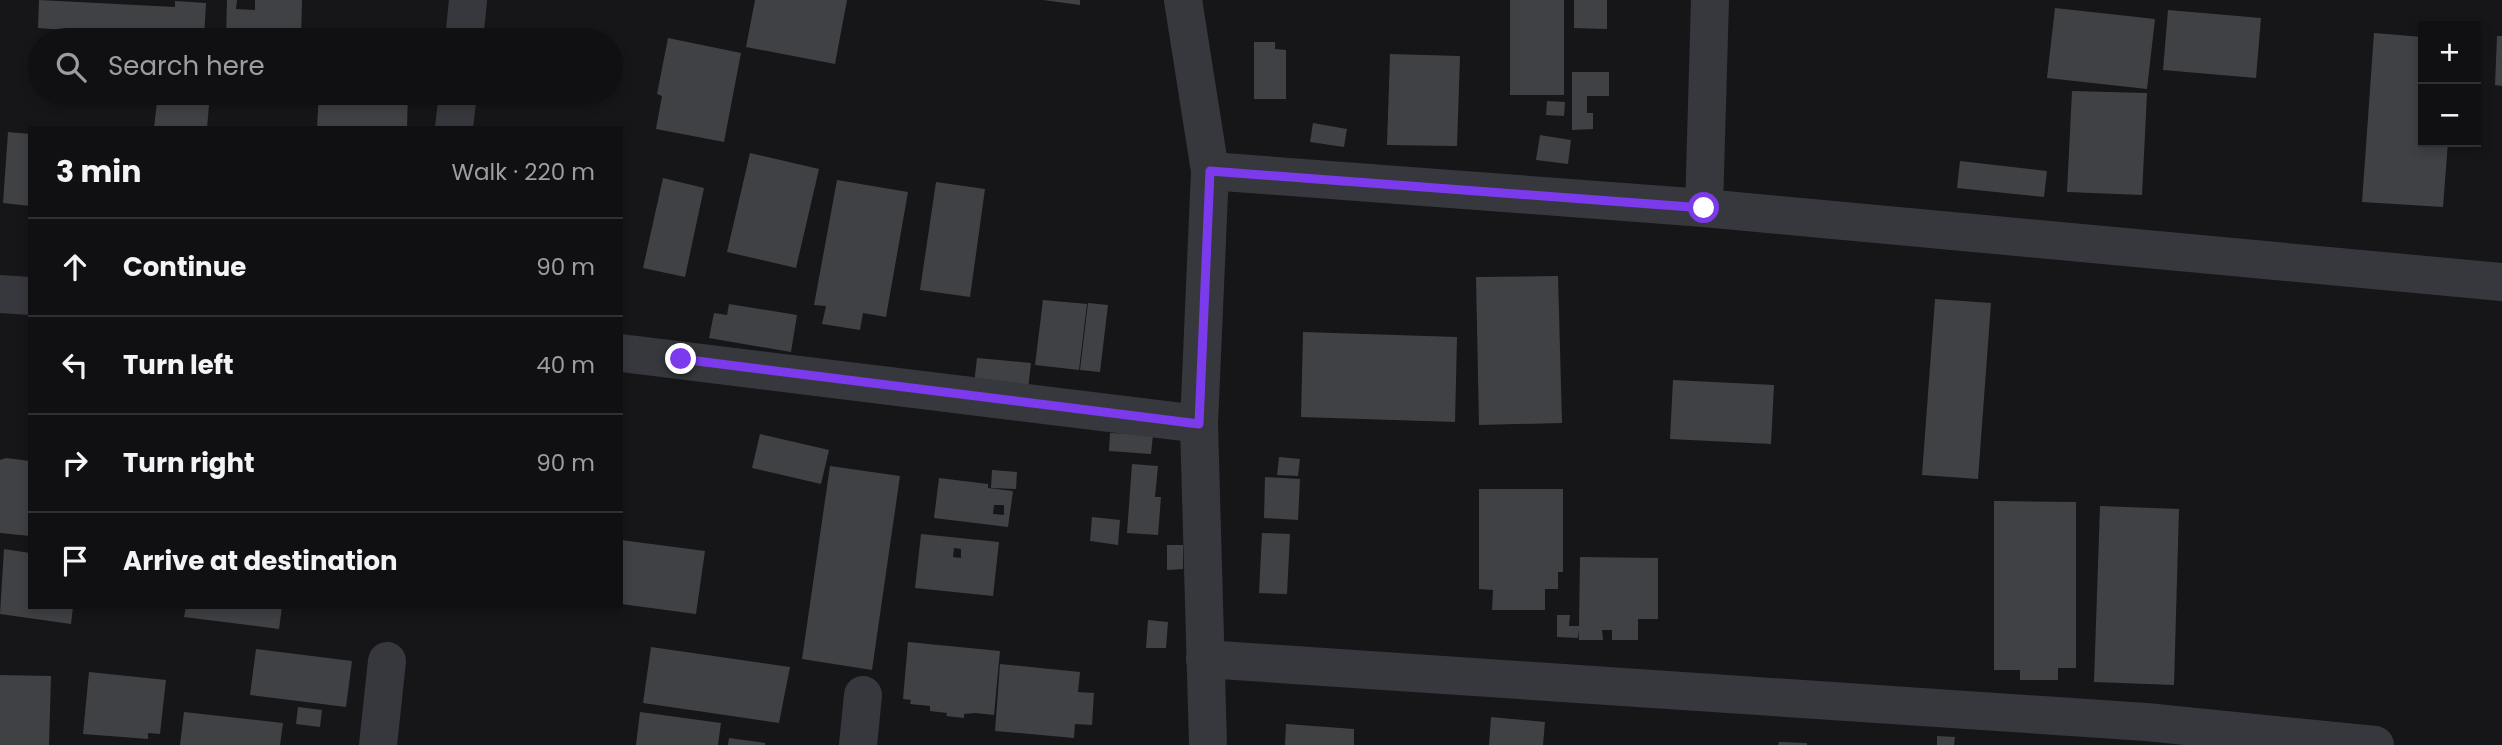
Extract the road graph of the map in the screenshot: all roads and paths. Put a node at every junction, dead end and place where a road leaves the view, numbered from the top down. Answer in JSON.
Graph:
{"nodes":[{"id":1,"x":468,"y":0,"type":"edge"},
{"id":2,"x":1183,"y":0,"type":"edge"},
{"id":3,"x":1710,"y":0,"type":"edge"},
{"id":4,"x":465,"y":28,"type":"edge"},
{"id":5,"x":457,"y":105,"type":"edge"},
{"id":6,"x":454,"y":126,"type":"edge"},
{"id":7,"x":1210,"y":171,"type":"junction"},
{"id":8,"x":1704,"y":208,"type":"junction"},
{"id":9,"x":2502,"y":282,"type":"edge"},
{"id":10,"x":0,"y":294,"type":"edge"},
{"id":11,"x":28,"y":296,"type":"edge"},
{"id":12,"x":623,"y":353,"type":"edge"},
{"id":13,"x":1199,"y":424,"type":"junction"},
{"id":14,"x":1205,"y":659,"type":"junction"},
{"id":15,"x":387,"y":660,"type":"dead end"},
{"id":16,"x":863,"y":695,"type":"dead end"},
{"id":17,"x":378,"y":745,"type":"edge"},
{"id":18,"x":858,"y":745,"type":"edge"},
{"id":19,"x":1208,"y":745,"type":"edge"},
{"id":20,"x":2375,"y":745,"type":"edge"}],
"edges":[{"from":1,"to":4,"type":"street"},
{"from":2,"to":7,"type":"street"},
{"from":3,"to":8,"type":"street"},
{"from":5,"to":6,"type":"street"},
{"from":7,"to":8,"type":"street"},
{"from":7,"to":13,"type":"street"},
{"from":8,"to":9,"type":"street"},
{"from":10,"to":11,"type":"street"},
{"from":12,"to":13,"type":"street"},
{"from":13,"to":14,"type":"street"},
{"from":14,"to":19,"type":"street"},
{"from":14,"to":20,"type":"street"},
{"from":15,"to":17,"type":"street"},
{"from":16,"to":18,"type":"street"}]}
